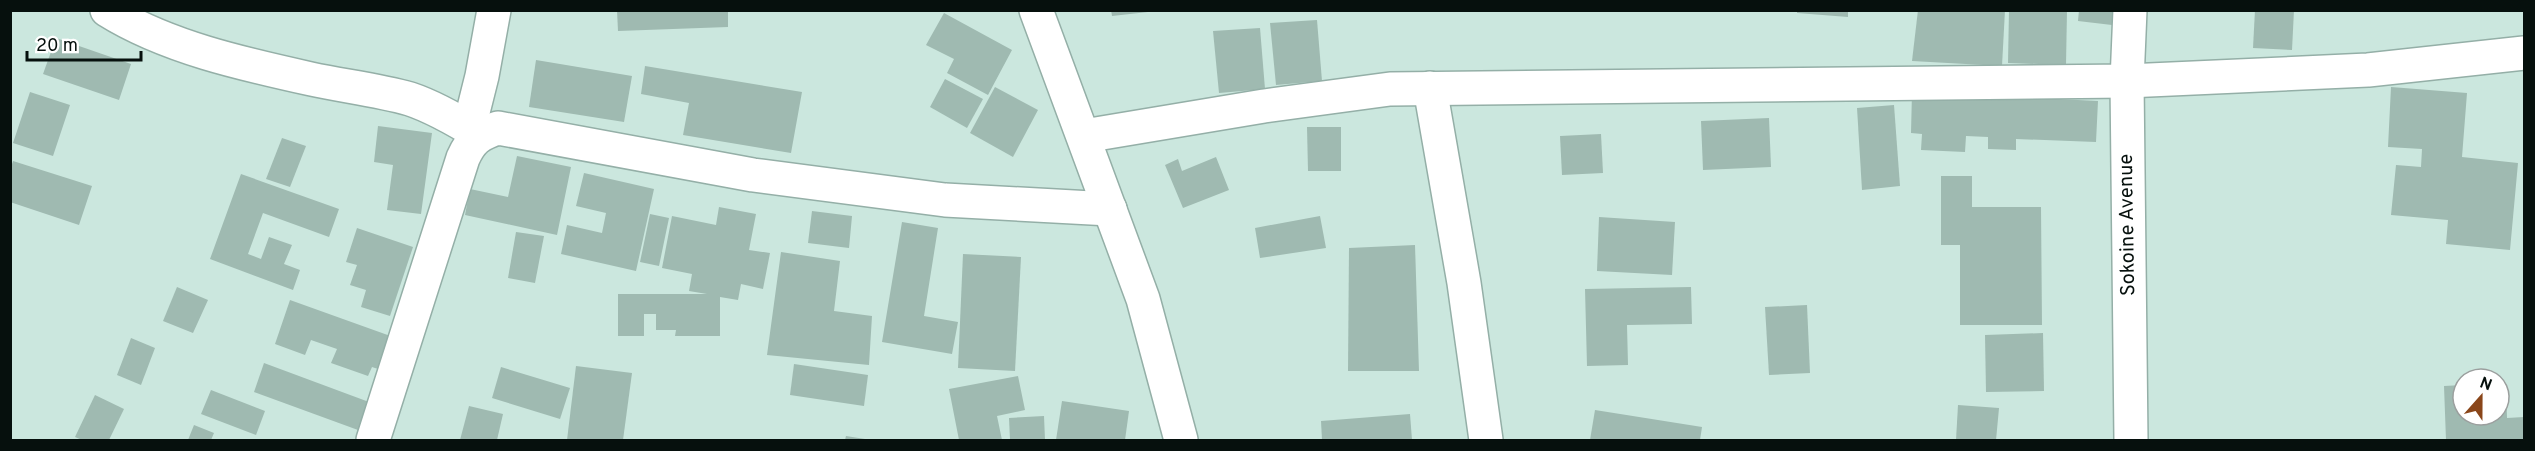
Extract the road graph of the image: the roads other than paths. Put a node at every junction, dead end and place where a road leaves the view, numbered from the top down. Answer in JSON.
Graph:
{"nodes":[{"id":1,"x":107,"y":10,"type":"edge"},
{"id":2,"x":494,"y":10,"type":"edge"},
{"id":3,"x":1036,"y":10,"type":"edge"},
{"id":4,"x":2130,"y":10,"type":"edge"},
{"id":5,"x":2524,"y":53,"type":"edge"},
{"id":6,"x":2127,"y":81,"type":"junction"},
{"id":7,"x":1430,"y":88,"type":"junction"},
{"id":8,"x":474,"y":131,"type":"junction"},
{"id":9,"x":1084,"y":136,"type":"junction"},
{"id":10,"x":1110,"y":209,"type":"junction"},
{"id":11,"x":373,"y":441,"type":"edge"},
{"id":12,"x":1181,"y":441,"type":"edge"},
{"id":13,"x":1486,"y":441,"type":"edge"},
{"id":14,"x":2131,"y":441,"type":"edge"}],
"edges":[{"from":1,"to":8,"type":"street"},
{"from":2,"to":8,"type":"street"},
{"from":3,"to":9,"type":"street"},
{"from":4,"to":6,"type":"street","name":"Sokoine Avenue"},
{"from":5,"to":6,"type":"street"},
{"from":6,"to":7,"type":"street"},
{"from":6,"to":14,"type":"street","name":"Sokoine Avenue"},
{"from":7,"to":9,"type":"street"},
{"from":7,"to":13,"type":"street"},
{"from":8,"to":10,"type":"street"},
{"from":8,"to":11,"type":"street"},
{"from":9,"to":10,"type":"street"},
{"from":10,"to":12,"type":"street"}]}
